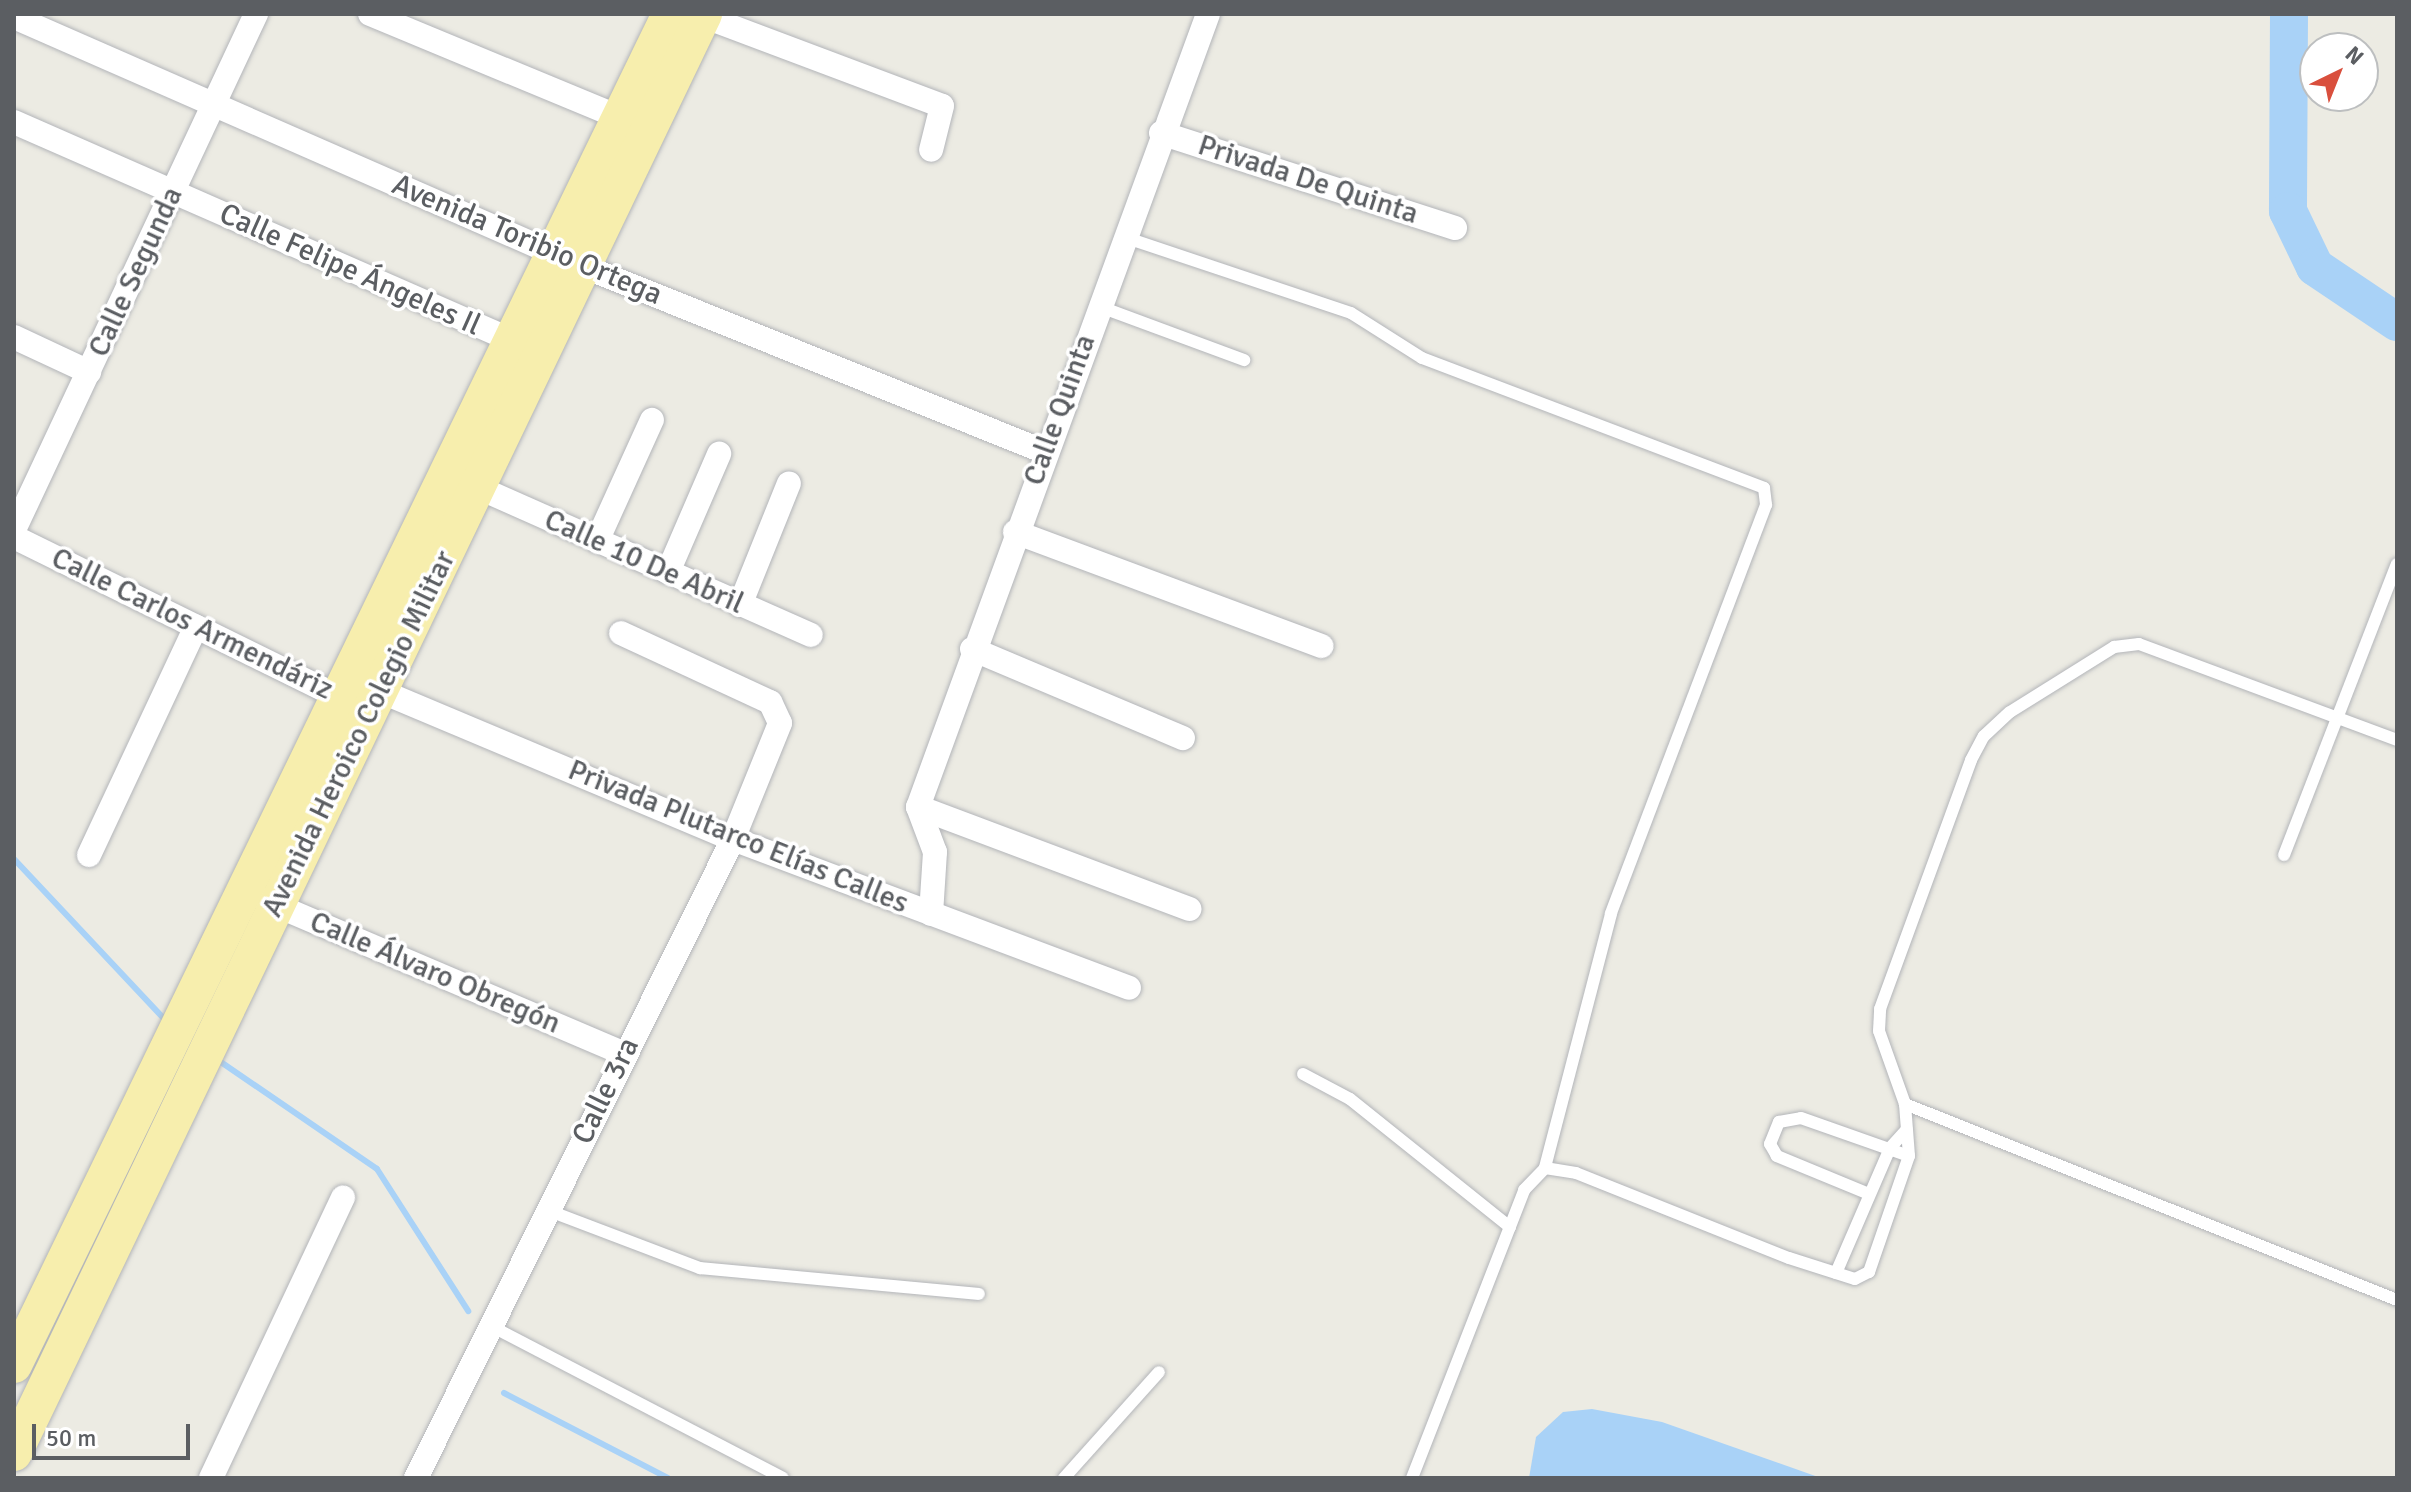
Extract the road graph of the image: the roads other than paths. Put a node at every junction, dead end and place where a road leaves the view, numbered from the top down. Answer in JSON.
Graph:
{"nodes":[{"id":1,"x":256,"y":14,"type":"edge"},
{"id":2,"x":370,"y":14,"type":"edge"},
{"id":3,"x":693,"y":15,"type":"edge"},
{"id":4,"x":1206,"y":15,"type":"edge"},
{"id":5,"x":14,"y":17,"type":"edge"},
{"id":6,"x":214,"y":105,"type":"junction"},
{"id":7,"x":619,"y":117,"type":"junction"},
{"id":8,"x":14,"y":122,"type":"edge"},
{"id":9,"x":1161,"y":133,"type":"junction"},
{"id":10,"x":931,"y":150,"type":"dead end"},
{"id":11,"x":174,"y":193,"type":"junction"},
{"id":12,"x":1455,"y":228,"type":"dead end"},
{"id":13,"x":1124,"y":237,"type":"junction"},
{"id":14,"x":570,"y":260,"type":"junction"},
{"id":15,"x":1098,"y":306,"type":"junction"},
{"id":16,"x":14,"y":337,"type":"edge"},
{"id":17,"x":511,"y":340,"type":"junction"},
{"id":18,"x":1244,"y":360,"type":"dead end"},
{"id":19,"x":89,"y":372,"type":"junction"},
{"id":20,"x":652,"y":420,"type":"dead end"},
{"id":21,"x":1045,"y":452,"type":"junction"},
{"id":22,"x":719,"y":454,"type":"dead end"},
{"id":23,"x":789,"y":483,"type":"dead end"},
{"id":24,"x":477,"y":487,"type":"junction"},
{"id":25,"x":14,"y":530,"type":"edge"},
{"id":26,"x":1015,"y":532,"type":"junction"},
{"id":27,"x":14,"y":537,"type":"edge"},
{"id":28,"x":597,"y":541,"type":"junction"},
{"id":29,"x":2397,"y":564,"type":"edge"},
{"id":30,"x":668,"y":572,"type":"junction"},
{"id":31,"x":740,"y":605,"type":"junction"},
{"id":32,"x":196,"y":627,"type":"junction"},
{"id":33,"x":621,"y":633,"type":"dead end"},
{"id":34,"x":811,"y":635,"type":"dead end"},
{"id":35,"x":1322,"y":646,"type":"dead end"},
{"id":36,"x":972,"y":649,"type":"junction"},
{"id":37,"x":360,"y":694,"type":"junction"},
{"id":38,"x":2337,"y":717,"type":"junction"},
{"id":39,"x":1183,"y":738,"type":"dead end"},
{"id":40,"x":2397,"y":740,"type":"edge"},
{"id":41,"x":918,"y":807,"type":"junction"},
{"id":42,"x":733,"y":839,"type":"junction"},
{"id":43,"x":89,"y":855,"type":"dead end"},
{"id":44,"x":2284,"y":855,"type":"dead end"},
{"id":45,"x":262,"y":899,"type":"junction"},
{"id":46,"x":1189,"y":909,"type":"dead end"},
{"id":47,"x":931,"y":914,"type":"junction"},
{"id":48,"x":1129,"y":988,"type":"dead end"},
{"id":49,"x":624,"y":1054,"type":"junction"},
{"id":50,"x":1303,"y":1074,"type":"dead end"},
{"id":51,"x":1905,"y":1104,"type":"junction"},
{"id":52,"x":1907,"y":1129,"type":"junction"},
{"id":53,"x":117,"y":1147,"type":"junction"},
{"id":54,"x":1890,"y":1148,"type":"junction"},
{"id":55,"x":1909,"y":1156,"type":"junction"},
{"id":56,"x":151,"y":1167,"type":"junction"},
{"id":57,"x":1545,"y":1168,"type":"junction"},
{"id":58,"x":1875,"y":1179,"type":"junction"},
{"id":59,"x":1901,"y":1187,"type":"junction"},
{"id":60,"x":1869,"y":1194,"type":"junction"},
{"id":61,"x":343,"y":1197,"type":"dead end"},
{"id":62,"x":547,"y":1210,"type":"junction"},
{"id":63,"x":1510,"y":1227,"type":"junction"},
{"id":64,"x":1836,"y":1273,"type":"junction"},
{"id":65,"x":979,"y":1294,"type":"dead end"},
{"id":66,"x":2397,"y":1300,"type":"edge"},
{"id":67,"x":491,"y":1326,"type":"junction"},
{"id":68,"x":16,"y":1357,"type":"edge"},
{"id":69,"x":1159,"y":1372,"type":"dead end"},
{"id":70,"x":14,"y":1453,"type":"edge"},
{"id":71,"x":211,"y":1478,"type":"edge"},
{"id":72,"x":416,"y":1478,"type":"edge"},
{"id":73,"x":783,"y":1478,"type":"edge"},
{"id":74,"x":1064,"y":1478,"type":"edge"},
{"id":75,"x":1412,"y":1478,"type":"edge"}],
"edges":[{"from":1,"to":6,"type":"street","name":"Calle Segunda"},
{"from":2,"to":7,"type":"street"},
{"from":3,"to":7,"type":"main road","name":"Avenida Heroico Colegio Militar"},
{"from":3,"to":10,"type":"street"},
{"from":3,"to":14,"type":"main road","name":"Avenida Heroico Colegio Militar"},
{"from":4,"to":9,"type":"street","name":"Calle Quinta"},
{"from":5,"to":6,"type":"street","name":"Avenida Toribio Ortega"},
{"from":6,"to":11,"type":"street","name":"Calle Segunda"},
{"from":6,"to":14,"type":"street","name":"Avenida Toribio Ortega"},
{"from":7,"to":14,"type":"main road","name":"Avenida Heroico Colegio Militar"},
{"from":8,"to":11,"type":"street","name":"Calle Felipe Ángeles Il"},
{"from":9,"to":12,"type":"street","name":"Privada De Quinta"},
{"from":9,"to":13,"type":"street","name":"Calle Quinta"},
{"from":11,"to":17,"type":"street","name":"Calle Felipe Ángeles Il"},
{"from":11,"to":19,"type":"street","name":"Calle Segunda"},
{"from":13,"to":15,"type":"street","name":"Calle Quinta"},
{"from":13,"to":57,"type":"lane"},
{"from":14,"to":17,"type":"main road","name":"Avenida Heroico Colegio Militar"},
{"from":14,"to":21,"type":"street","name":"Avenida Toribio Ortega"},
{"from":14,"to":24,"type":"main road","name":"Avenida Heroico Colegio Militar"},
{"from":15,"to":18,"type":"lane"},
{"from":15,"to":21,"type":"street","name":"Calle Quinta"},
{"from":16,"to":19,"type":"street"},
{"from":17,"to":37,"type":"main road","name":"Avenida Heroico Colegio Militar"},
{"from":19,"to":25,"type":"street","name":"Calle Segunda"},
{"from":20,"to":28,"type":"street"},
{"from":21,"to":26,"type":"street","name":"Calle Quinta"},
{"from":22,"to":30,"type":"street"},
{"from":23,"to":31,"type":"street"},
{"from":24,"to":28,"type":"street","name":"Calle 10 De Abril"},
{"from":24,"to":37,"type":"main road","name":"Avenida Heroico Colegio Militar"},
{"from":26,"to":35,"type":"street"},
{"from":26,"to":36,"type":"street","name":"Calle Quinta"},
{"from":27,"to":32,"type":"street","name":"Calle Carlos Armendáriz"},
{"from":28,"to":30,"type":"street","name":"Calle 10 De Abril"},
{"from":29,"to":38,"type":"lane"},
{"from":30,"to":31,"type":"street","name":"Calle 10 De Abril"},
{"from":31,"to":34,"type":"street","name":"Calle 10 De Abril"},
{"from":32,"to":37,"type":"street","name":"Calle Carlos Armendáriz"},
{"from":32,"to":43,"type":"street"},
{"from":33,"to":42,"type":"street","name":"Calle 3ra"},
{"from":36,"to":39,"type":"street"},
{"from":36,"to":41,"type":"street","name":"Calle Quinta"},
{"from":37,"to":42,"type":"street","name":"Privada Plutarco Elías Calles"},
{"from":37,"to":45,"type":"main road","name":"Avenida Heroico Colegio Militar"},
{"from":38,"to":40,"type":"lane"},
{"from":38,"to":44,"type":"lane"},
{"from":38,"to":51,"type":"lane"},
{"from":41,"to":46,"type":"street"},
{"from":41,"to":47,"type":"street"},
{"from":42,"to":47,"type":"street","name":"Privada Plutarco Elías Calles"},
{"from":42,"to":49,"type":"street","name":"Calle 3ra"},
{"from":45,"to":49,"type":"street","name":"Calle Álvaro Obregón"},
{"from":45,"to":53,"type":"main road","name":"Avenida Heroico Colegio Militar"},
{"from":45,"to":56,"type":"main road","name":"Avenida Heroico Colegio Militar"},
{"from":47,"to":48,"type":"street","name":"Privada Plutarco Elías Calles"},
{"from":49,"to":62,"type":"street","name":"Calle 3ra"},
{"from":50,"to":63,"type":"lane"},
{"from":51,"to":52,"type":"lane"},
{"from":51,"to":66,"type":"lane"},
{"from":52,"to":54,"type":"lane"},
{"from":52,"to":55,"type":"lane"},
{"from":53,"to":56,"type":"main road"},
{"from":53,"to":68,"type":"main road","name":"Avenida Heroico Colegio Militar"},
{"from":54,"to":55,"type":"lane"},
{"from":54,"to":58,"type":"lane"},
{"from":54,"to":60,"type":"lane"},
{"from":55,"to":59,"type":"lane"},
{"from":56,"to":70,"type":"main road","name":"Avenida Heroico Colegio Militar"},
{"from":57,"to":63,"type":"lane"},
{"from":57,"to":64,"type":"lane"},
{"from":58,"to":59,"type":"lane"},
{"from":58,"to":60,"type":"lane"},
{"from":59,"to":64,"type":"lane"},
{"from":60,"to":64,"type":"lane"},
{"from":61,"to":71,"type":"street"},
{"from":62,"to":65,"type":"lane"},
{"from":62,"to":67,"type":"street","name":"Calle 3ra"},
{"from":63,"to":75,"type":"lane"},
{"from":67,"to":72,"type":"street","name":"Calle 3ra"},
{"from":67,"to":73,"type":"lane"},
{"from":69,"to":74,"type":"lane"}]}
